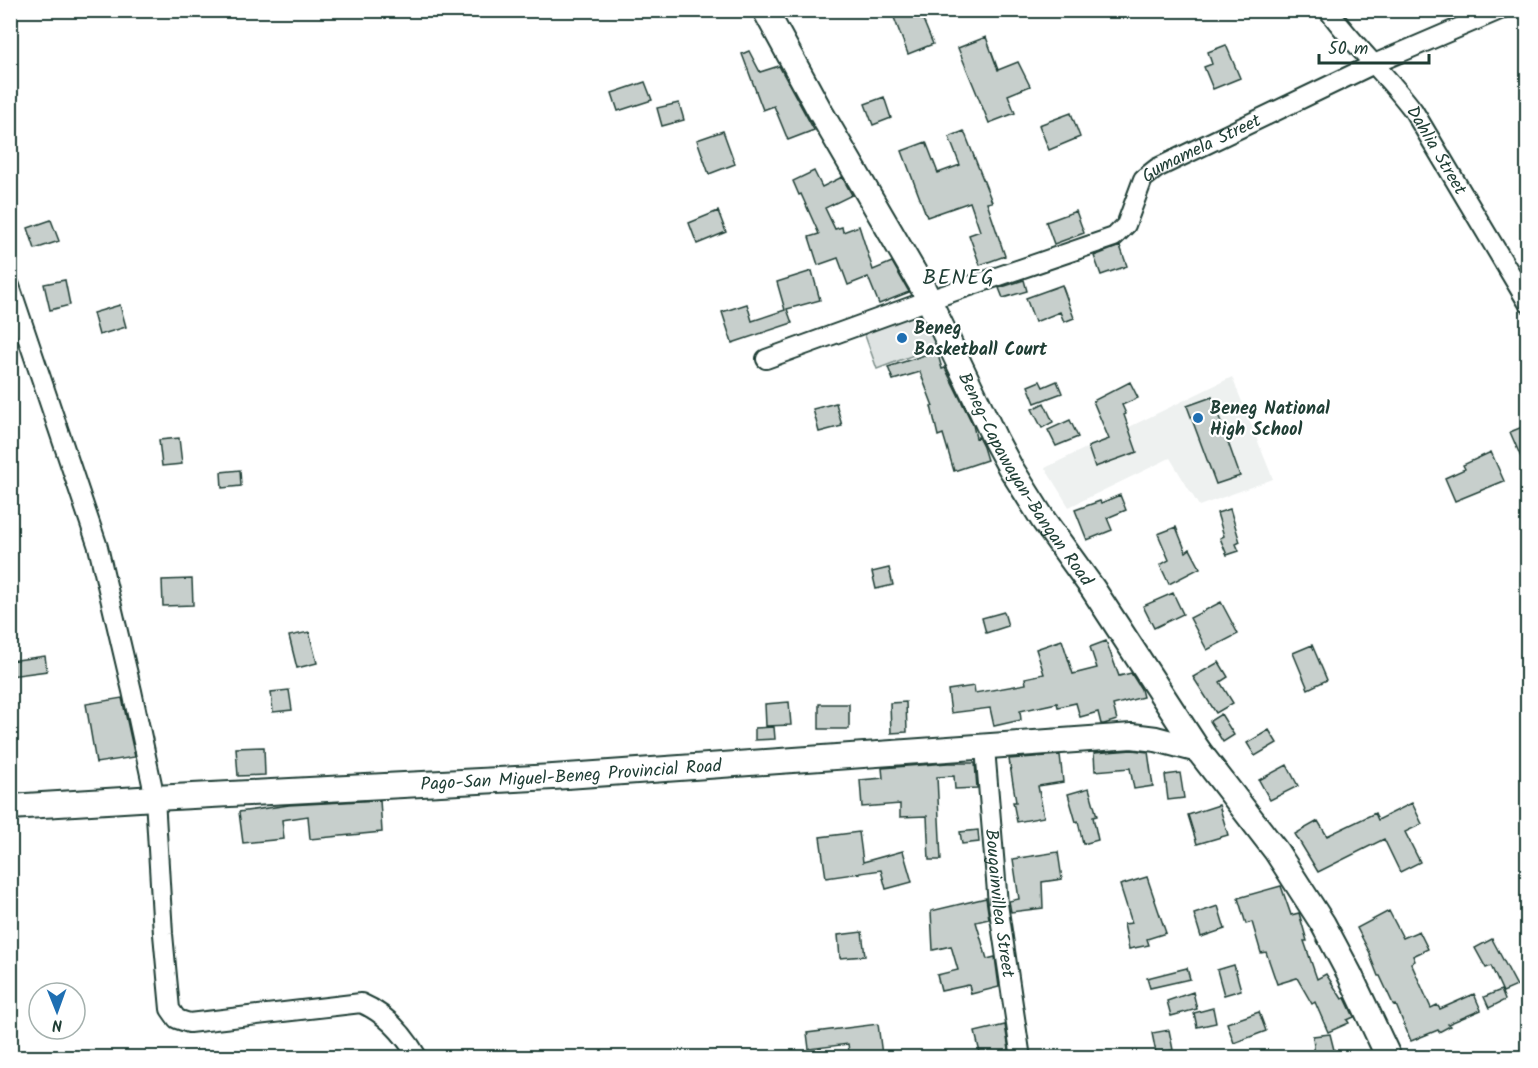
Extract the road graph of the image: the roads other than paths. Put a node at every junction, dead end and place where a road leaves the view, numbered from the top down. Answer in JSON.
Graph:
{"nodes":[{"id":1,"x":765,"y":10,"type":"edge"},
{"id":2,"x":1328,"y":10,"type":"edge"},
{"id":3,"x":1500,"y":10,"type":"edge"},
{"id":4,"x":1374,"y":64,"type":"junction"},
{"id":5,"x":10,"y":286,"type":"edge"},
{"id":6,"x":928,"y":300,"type":"junction"},
{"id":7,"x":1527,"y":303,"type":"edge"},
{"id":8,"x":766,"y":359,"type":"dead end"},
{"id":9,"x":1170,"y":709,"type":"junction"},
{"id":10,"x":1132,"y":736,"type":"junction"},
{"id":11,"x":985,"y":748,"type":"junction"},
{"id":12,"x":1198,"y":750,"type":"junction"},
{"id":13,"x":155,"y":798,"type":"junction"},
{"id":14,"x":10,"y":807,"type":"edge"},
{"id":15,"x":418,"y":1058,"type":"edge"},
{"id":16,"x":1021,"y":1058,"type":"edge"},
{"id":17,"x":1389,"y":1058,"type":"edge"}],
"edges":[{"from":1,"to":6,"type":"main road","name":"Beneg-Capawayan-Bangan Road"},
{"from":2,"to":4,"type":"street","name":"Dahlia Street"},
{"from":3,"to":4,"type":"street","name":"Gumamela Street"},
{"from":4,"to":6,"type":"street","name":"Gumamela Street"},
{"from":4,"to":7,"type":"street","name":"Dahlia Street"},
{"from":5,"to":13,"type":"street"},
{"from":6,"to":8,"type":"street","name":"Gumamela Street"},
{"from":6,"to":9,"type":"main road","name":"Beneg-Capawayan-Bangan Road"},
{"from":9,"to":10,"type":"main road"},
{"from":9,"to":12,"type":"main road","name":"Beneg-Capawayan-Bangan Road"},
{"from":10,"to":11,"type":"main road","name":"Pago-San Miguel-Beneg Provincial Road"},
{"from":10,"to":12,"type":"main road"},
{"from":11,"to":13,"type":"main road","name":"Pago-San Miguel-Beneg Provincial Road"},
{"from":11,"to":16,"type":"street","name":"Bougainvillea Street"},
{"from":12,"to":17,"type":"main road","name":"Beneg-Capawayan-Bangan Road"},
{"from":13,"to":14,"type":"main road","name":"Pago-San Miguel-Beneg Provincial Road"},
{"from":13,"to":15,"type":"street"}]}
